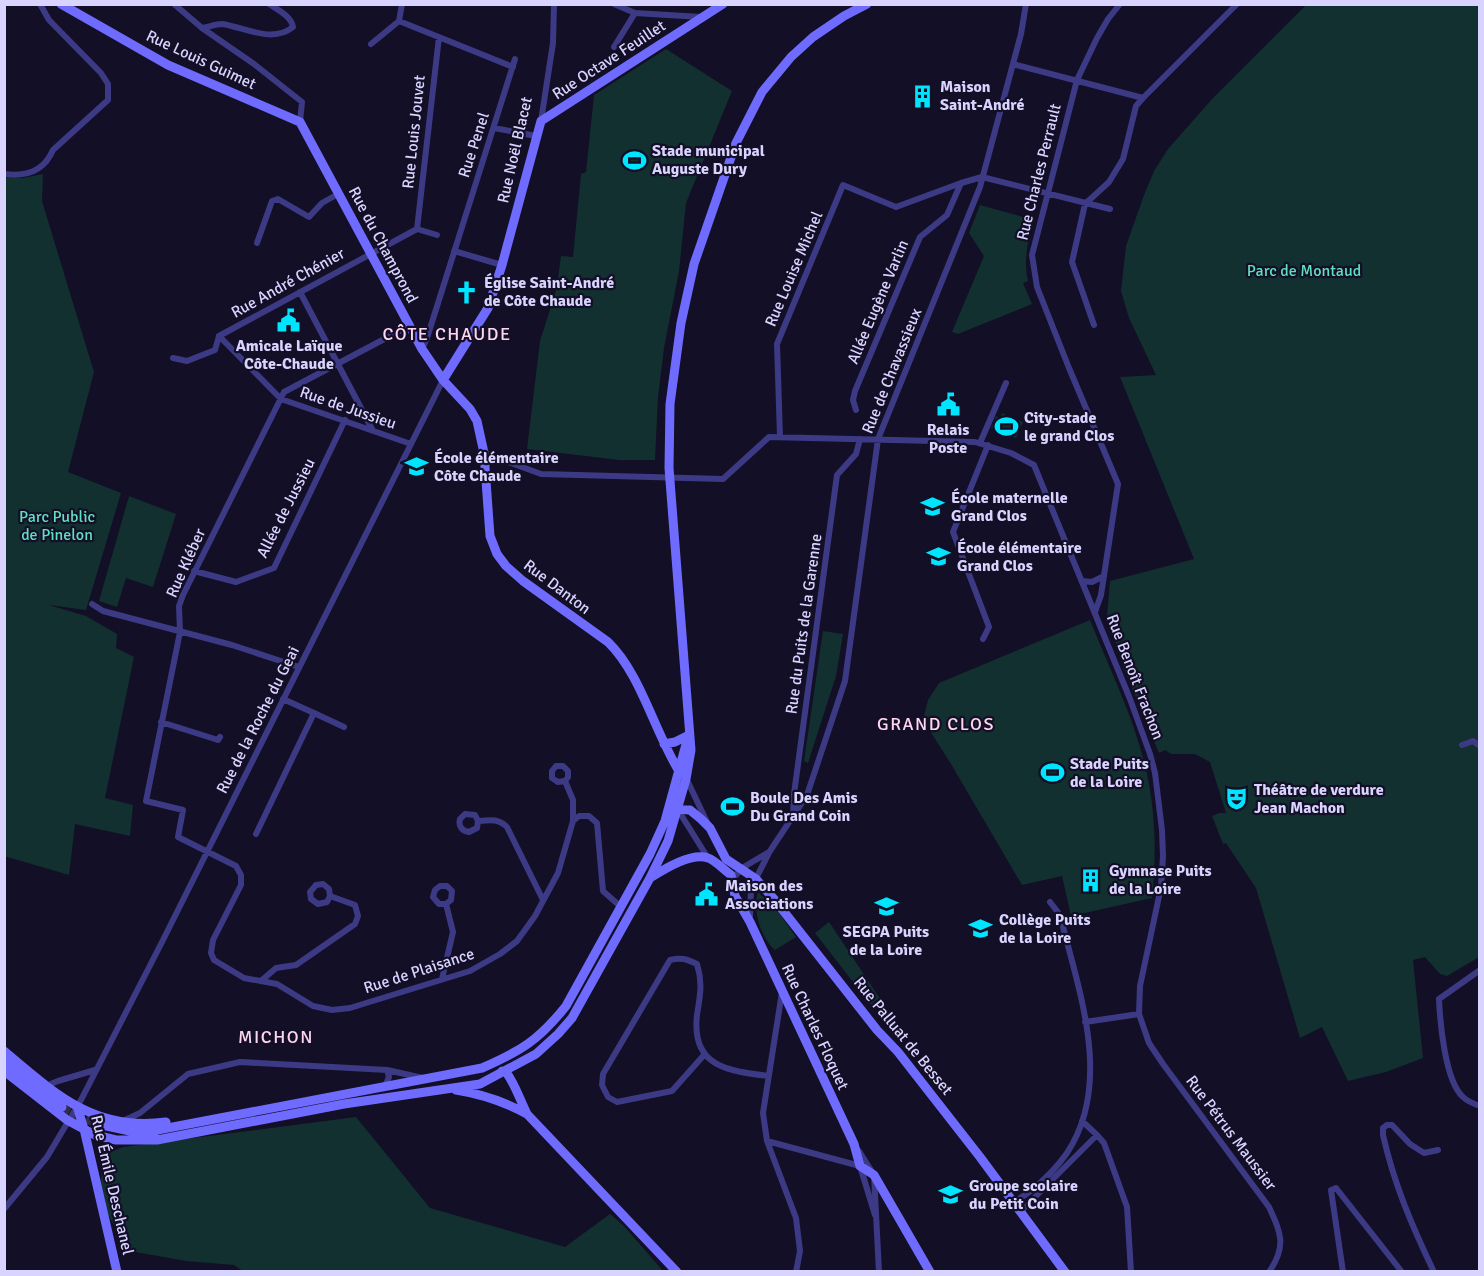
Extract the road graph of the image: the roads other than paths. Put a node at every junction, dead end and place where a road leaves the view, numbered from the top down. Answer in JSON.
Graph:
{"nodes":[{"id":1,"x":40,"y":4,"type":"edge"},
{"id":2,"x":61,"y":4,"type":"edge"},
{"id":3,"x":174,"y":4,"type":"edge"},
{"id":4,"x":269,"y":4,"type":"edge"},
{"id":5,"x":402,"y":4,"type":"edge"},
{"id":6,"x":554,"y":4,"type":"edge"},
{"id":7,"x":614,"y":4,"type":"edge"},
{"id":8,"x":723,"y":4,"type":"edge"},
{"id":9,"x":867,"y":4,"type":"edge"},
{"id":10,"x":1026,"y":4,"type":"edge"},
{"id":11,"x":1120,"y":4,"type":"edge"},
{"id":12,"x":1237,"y":4,"type":"edge"},
{"id":13,"x":635,"y":13,"type":"junction"},
{"id":14,"x":704,"y":17,"type":"junction"},
{"id":15,"x":399,"y":21,"type":"junction"},
{"id":16,"x":202,"y":28,"type":"junction"},
{"id":17,"x":439,"y":37,"type":"junction"},
{"id":18,"x":371,"y":44,"type":"dead end"},
{"id":19,"x":614,"y":47,"type":"dead end"},
{"id":20,"x":515,"y":59,"type":"dead end"},
{"id":21,"x":1013,"y":64,"type":"junction"},
{"id":22,"x":513,"y":67,"type":"junction"},
{"id":23,"x":1077,"y":80,"type":"junction"},
{"id":24,"x":1143,"y":98,"type":"junction"},
{"id":25,"x":541,"y":121,"type":"junction"},
{"id":26,"x":300,"y":122,"type":"junction"},
{"id":27,"x":494,"y":128,"type":"junction"},
{"id":28,"x":536,"y":136,"type":"junction"},
{"id":29,"x":4,"y":174,"type":"edge"},
{"id":30,"x":982,"y":177,"type":"junction"},
{"id":31,"x":961,"y":183,"type":"junction"},
{"id":32,"x":338,"y":194,"type":"junction"},
{"id":33,"x":1047,"y":194,"type":"junction"},
{"id":34,"x":1085,"y":204,"type":"junction"},
{"id":35,"x":1110,"y":208,"type":"dead end"},
{"id":36,"x":417,"y":229,"type":"junction"},
{"id":37,"x":437,"y":235,"type":"dead end"},
{"id":38,"x":257,"y":243,"type":"dead end"},
{"id":39,"x":454,"y":251,"type":"junction"},
{"id":40,"x":370,"y":253,"type":"junction"},
{"id":41,"x":502,"y":265,"type":"junction"},
{"id":42,"x":300,"y":292,"type":"junction"},
{"id":43,"x":1094,"y":325,"type":"dead end"},
{"id":44,"x":409,"y":326,"type":"junction"},
{"id":45,"x":219,"y":336,"type":"junction"},
{"id":46,"x":422,"y":349,"type":"junction"},
{"id":47,"x":173,"y":358,"type":"dead end"},
{"id":48,"x":338,"y":364,"type":"junction"},
{"id":49,"x":443,"y":380,"type":"junction"},
{"id":50,"x":1006,"y":383,"type":"dead end"},
{"id":51,"x":281,"y":399,"type":"junction"},
{"id":52,"x":856,"y":410,"type":"dead end"},
{"id":53,"x":345,"y":420,"type":"junction"},
{"id":54,"x":372,"y":430,"type":"junction"},
{"id":55,"x":780,"y":437,"type":"junction"},
{"id":56,"x":860,"y":439,"type":"junction"},
{"id":57,"x":878,"y":439,"type":"junction"},
{"id":58,"x":980,"y":443,"type":"junction"},
{"id":59,"x":411,"y":444,"type":"junction"},
{"id":60,"x":988,"y":445,"type":"junction"},
{"id":61,"x":484,"y":453,"type":"junction"},
{"id":62,"x":669,"y":479,"type":"junction"},
{"id":63,"x":194,"y":572,"type":"junction"},
{"id":64,"x":1104,"y":576,"type":"junction"},
{"id":65,"x":1082,"y":581,"type":"junction"},
{"id":66,"x":92,"y":604,"type":"dead end"},
{"id":67,"x":1095,"y":612,"type":"junction"},
{"id":68,"x":180,"y":632,"type":"junction"},
{"id":69,"x":983,"y":639,"type":"dead end"},
{"id":70,"x":299,"y":667,"type":"junction"},
{"id":71,"x":283,"y":699,"type":"junction"},
{"id":72,"x":314,"y":714,"type":"junction"},
{"id":73,"x":161,"y":722,"type":"junction"},
{"id":74,"x":344,"y":727,"type":"dead end"},
{"id":75,"x":689,"y":735,"type":"junction"},
{"id":76,"x":220,"y":737,"type":"dead end"},
{"id":77,"x":664,"y":744,"type":"junction"},
{"id":78,"x":1462,"y":745,"type":"dead end"},
{"id":79,"x":1479,"y":746,"type":"edge"},
{"id":80,"x":679,"y":771,"type":"junction"},
{"id":81,"x":686,"y":779,"type":"junction"},
{"id":82,"x":565,"y":782,"type":"dead end"},
{"id":83,"x":674,"y":809,"type":"junction"},
{"id":84,"x":793,"y":819,"type":"junction"},
{"id":85,"x":478,"y":821,"type":"dead end"},
{"id":86,"x":573,"y":821,"type":"junction"},
{"id":87,"x":710,"y":828,"type":"junction"},
{"id":88,"x":256,"y":834,"type":"dead end"},
{"id":89,"x":206,"y":851,"type":"junction"},
{"id":90,"x":770,"y":852,"type":"junction"},
{"id":91,"x":708,"y":858,"type":"junction"},
{"id":92,"x":742,"y":868,"type":"junction"},
{"id":93,"x":650,"y":878,"type":"junction"},
{"id":94,"x":756,"y":879,"type":"junction"},
{"id":95,"x":732,"y":880,"type":"junction"},
{"id":96,"x":330,"y":896,"type":"dead end"},
{"id":97,"x":543,"y":900,"type":"junction"},
{"id":98,"x":1050,"y":902,"type":"dead end"},
{"id":99,"x":446,"y":904,"type":"dead end"},
{"id":100,"x":621,"y":907,"type":"junction"},
{"id":101,"x":750,"y":922,"type":"junction"},
{"id":102,"x":1479,"y":970,"type":"edge"},
{"id":103,"x":442,"y":979,"type":"junction"},
{"id":104,"x":261,"y":981,"type":"junction"},
{"id":105,"x":783,"y":990,"type":"junction"},
{"id":106,"x":1139,"y":1014,"type":"junction"},
{"id":107,"x":1085,"y":1022,"type":"junction"},
{"id":108,"x":4,"y":1051,"type":"edge"},
{"id":109,"x":704,"y":1055,"type":"junction"},
{"id":110,"x":4,"y":1062,"type":"edge"},
{"id":111,"x":522,"y":1063,"type":"junction"},
{"id":112,"x":482,"y":1068,"type":"junction"},
{"id":113,"x":95,"y":1070,"type":"junction"},
{"id":114,"x":387,"y":1070,"type":"junction"},
{"id":115,"x":4,"y":1071,"type":"edge"},
{"id":116,"x":506,"y":1072,"type":"junction"},
{"id":117,"x":769,"y":1076,"type":"junction"},
{"id":118,"x":425,"y":1078,"type":"junction"},
{"id":119,"x":512,"y":1081,"type":"junction"},
{"id":120,"x":46,"y":1086,"type":"junction"},
{"id":121,"x":385,"y":1086,"type":"junction"},
{"id":122,"x":446,"y":1088,"type":"junction"},
{"id":123,"x":77,"y":1106,"type":"junction"},
{"id":124,"x":1479,"y":1106,"type":"edge"},
{"id":125,"x":62,"y":1107,"type":"tunnel mouth"},
{"id":126,"x":267,"y":1108,"type":"junction"},
{"id":127,"x":527,"y":1114,"type":"junction"},
{"id":128,"x":67,"y":1120,"type":"junction"},
{"id":129,"x":118,"y":1121,"type":"junction"},
{"id":130,"x":1082,"y":1121,"type":"junction"},
{"id":131,"x":248,"y":1122,"type":"junction"},
{"id":132,"x":102,"y":1125,"type":"tunnel mouth"},
{"id":133,"x":84,"y":1129,"type":"junction"},
{"id":134,"x":152,"y":1131,"type":"junction"},
{"id":135,"x":1097,"y":1135,"type":"junction"},
{"id":136,"x":767,"y":1141,"type":"junction"},
{"id":137,"x":854,"y":1144,"type":"junction"},
{"id":138,"x":1438,"y":1150,"type":"dead end"},
{"id":139,"x":860,"y":1166,"type":"junction"},
{"id":140,"x":874,"y":1175,"type":"junction"},
{"id":141,"x":1014,"y":1203,"type":"junction"},
{"id":142,"x":4,"y":1209,"type":"edge"},
{"id":143,"x":1020,"y":1212,"type":"junction"},
{"id":144,"x":876,"y":1215,"type":"junction"},
{"id":145,"x":117,"y":1272,"type":"edge"},
{"id":146,"x":677,"y":1272,"type":"edge"},
{"id":147,"x":796,"y":1272,"type":"edge"},
{"id":148,"x":879,"y":1272,"type":"edge"},
{"id":149,"x":930,"y":1272,"type":"edge"},
{"id":150,"x":1065,"y":1272,"type":"edge"},
{"id":151,"x":1131,"y":1272,"type":"edge"},
{"id":152,"x":1269,"y":1272,"type":"edge"},
{"id":153,"x":1343,"y":1272,"type":"edge"},
{"id":154,"x":1402,"y":1272,"type":"edge"},
{"id":155,"x":1434,"y":1272,"type":"edge"}],
"edges":[{"from":1,"to":29,"type":"street"},
{"from":2,"to":26,"type":"main road","name":"Rue Louis Guimet"},
{"from":3,"to":16,"type":"street"},
{"from":4,"to":16,"type":"street"},
{"from":5,"to":15,"type":"street"},
{"from":6,"to":25,"type":"street","name":"Rue Noël Blacet"},
{"from":7,"to":13,"type":"street"},
{"from":8,"to":14,"type":"main road","name":"Rue Octave Feuillet"},
{"from":9,"to":62,"type":"main road"},
{"from":10,"to":21,"type":"street","name":"Rue de Chavassieux"},
{"from":11,"to":23,"type":"street","name":"Rue Charles Perrault"},
{"from":12,"to":24,"type":"street"},
{"from":13,"to":14,"type":"street"},
{"from":13,"to":19,"type":"street"},
{"from":14,"to":25,"type":"main road","name":"Rue Octave Feuillet"},
{"from":15,"to":17,"type":"street"},
{"from":15,"to":18,"type":"street"},
{"from":16,"to":26,"type":"street"},
{"from":17,"to":22,"type":"street"},
{"from":17,"to":36,"type":"street","name":"Rue Louis Jouvet"},
{"from":20,"to":22,"type":"street","name":"Rue Penel"},
{"from":21,"to":23,"type":"street"},
{"from":21,"to":30,"type":"street","name":"Rue de Chavassieux"},
{"from":22,"to":27,"type":"street","name":"Rue Penel"},
{"from":23,"to":24,"type":"street"},
{"from":23,"to":33,"type":"street","name":"Rue Charles Perrault"},
{"from":24,"to":34,"type":"street"},
{"from":25,"to":28,"type":"main road","name":"Rue Noël Blacet"},
{"from":26,"to":32,"type":"main road","name":"Rue du Champrond"},
{"from":27,"to":28,"type":"street"},
{"from":27,"to":39,"type":"street","name":"Rue Penel"},
{"from":28,"to":41,"type":"main road","name":"Rue Noël Blacet"},
{"from":30,"to":31,"type":"street"},
{"from":30,"to":33,"type":"street"},
{"from":30,"to":57,"type":"street","name":"Rue de Chavassieux"},
{"from":31,"to":52,"type":"street","name":"Allée Eugène Varlin"},
{"from":31,"to":55,"type":"street","name":"Rue Louise Michel"},
{"from":32,"to":38,"type":"street"},
{"from":32,"to":40,"type":"main road","name":"Rue du Champrond"},
{"from":33,"to":34,"type":"street"},
{"from":33,"to":64,"type":"street","name":"Rue Charles Perrault"},
{"from":34,"to":35,"type":"street"},
{"from":34,"to":43,"type":"street"},
{"from":36,"to":37,"type":"street"},
{"from":36,"to":40,"type":"street","name":"Rue André Chénier"},
{"from":39,"to":41,"type":"street"},
{"from":39,"to":46,"type":"street","name":"Rue Penel"},
{"from":40,"to":42,"type":"street","name":"Rue André Chénier"},
{"from":40,"to":44,"type":"main road","name":"Rue du Champrond"},
{"from":41,"to":49,"type":"main road","name":"Rue Noël Blacet"},
{"from":42,"to":45,"type":"street","name":"Rue André Chénier"},
{"from":42,"to":48,"type":"street"},
{"from":44,"to":46,"type":"main road","name":"Rue du Champrond"},
{"from":44,"to":48,"type":"street","name":"Rue Kléber"},
{"from":45,"to":47,"type":"street"},
{"from":45,"to":51,"type":"street","name":"Rue de Jussieu"},
{"from":46,"to":49,"type":"main road","name":"Rue du Champrond"},
{"from":48,"to":51,"type":"street","name":"Rue Kléber"},
{"from":48,"to":54,"type":"street"},
{"from":49,"to":59,"type":"street","name":"Rue de la Roche du Geai"},
{"from":49,"to":61,"type":"main road","name":"Rue Danton"},
{"from":50,"to":58,"type":"street"},
{"from":51,"to":53,"type":"street","name":"Rue de Jussieu"},
{"from":51,"to":63,"type":"street","name":"Rue Kléber"},
{"from":53,"to":54,"type":"street","name":"Rue de Jussieu"},
{"from":53,"to":63,"type":"street","name":"Allée de Jussieu"},
{"from":54,"to":59,"type":"street","name":"Rue de Jussieu"},
{"from":55,"to":56,"type":"street","name":"Rue Benoît Frachon"},
{"from":55,"to":62,"type":"street"},
{"from":56,"to":57,"type":"street","name":"Rue Benoît Frachon"},
{"from":56,"to":84,"type":"street","name":"Rue du Puits de la Garenne"},
{"from":57,"to":58,"type":"street","name":"Rue Benoît Frachon"},
{"from":57,"to":84,"type":"street","name":"Rue de Chavassieux"},
{"from":58,"to":60,"type":"street","name":"Rue Benoît Frachon"},
{"from":59,"to":70,"type":"street","name":"Rue de la Roche du Geai"},
{"from":60,"to":65,"type":"street","name":"Rue Benoît Frachon"},
{"from":60,"to":69,"type":"street"},
{"from":61,"to":62,"type":"street"},
{"from":61,"to":77,"type":"main road","name":"Rue Danton"},
{"from":62,"to":75,"type":"main road"},
{"from":63,"to":68,"type":"street","name":"Rue Kléber"},
{"from":64,"to":65,"type":"street"},
{"from":64,"to":67,"type":"street","name":"Rue Charles Perrault"},
{"from":65,"to":67,"type":"street","name":"Rue Benoît Frachon"},
{"from":66,"to":68,"type":"street"},
{"from":67,"to":106,"type":"street","name":"Rue Benoît Frachon"},
{"from":68,"to":70,"type":"street"},
{"from":68,"to":73,"type":"street","name":"Rue Kléber"},
{"from":70,"to":71,"type":"street","name":"Rue de la Roche du Geai"},
{"from":71,"to":72,"type":"street"},
{"from":71,"to":89,"type":"street","name":"Rue de la Roche du Geai"},
{"from":72,"to":74,"type":"street"},
{"from":72,"to":88,"type":"street"},
{"from":73,"to":76,"type":"street"},
{"from":73,"to":89,"type":"street","name":"Rue Kléber"},
{"from":75,"to":77,"type":"main road"},
{"from":75,"to":80,"type":"main road"},
{"from":75,"to":81,"type":"main road"},
{"from":77,"to":80,"type":"main road","name":"Rue Danton"},
{"from":78,"to":79,"type":"street"},
{"from":80,"to":81,"type":"street"},
{"from":80,"to":83,"type":"main road"},
{"from":81,"to":83,"type":"main road"},
{"from":81,"to":87,"type":"street"},
{"from":82,"to":86,"type":"street"},
{"from":83,"to":87,"type":"main road"},
{"from":83,"to":91,"type":"street"},
{"from":83,"to":93,"type":"main road"},
{"from":83,"to":100,"type":"main road"},
{"from":84,"to":90,"type":"street","name":"Rue de Chavassieux"},
{"from":85,"to":97,"type":"street"},
{"from":86,"to":97,"type":"street","name":"Rue de Plaisance"},
{"from":86,"to":100,"type":"street"},
{"from":87,"to":92,"type":"main road","name":"Rue Palluat de Besset"},
{"from":89,"to":104,"type":"street","name":"Rue de Plaisance"},
{"from":89,"to":113,"type":"street","name":"Rue de la Roche du Geai"},
{"from":90,"to":92,"type":"street","name":"Rue de Chavassieux"},
{"from":90,"to":94,"type":"street","name":"Rue de Chavassieux"},
{"from":91,"to":93,"type":"main road"},
{"from":91,"to":95,"type":"main road","name":"Rue Charles Floquet"},
{"from":92,"to":94,"type":"main road","name":"Rue Palluat de Besset"},
{"from":92,"to":95,"type":"street","name":"Rue de Chavassieux"},
{"from":93,"to":111,"type":"main road"},
{"from":94,"to":101,"type":"street","name":"Rue Charles Floquet"},
{"from":94,"to":141,"type":"main road","name":"Rue Palluat de Besset"},
{"from":95,"to":101,"type":"main road","name":"Rue Charles Floquet"},
{"from":96,"to":104,"type":"street"},
{"from":97,"to":103,"type":"street","name":"Rue de Plaisance"},
{"from":98,"to":107,"type":"street"},
{"from":99,"to":103,"type":"street"},
{"from":100,"to":112,"type":"main road"},
{"from":101,"to":105,"type":"main road","name":"Rue Charles Floquet"},
{"from":102,"to":124,"type":"street"},
{"from":103,"to":104,"type":"street","name":"Rue de Plaisance"},
{"from":105,"to":117,"type":"street"},
{"from":105,"to":137,"type":"main road","name":"Rue Charles Floquet"},
{"from":106,"to":107,"type":"street"},
{"from":106,"to":152,"type":"street","name":"Rue Pétrus Maussier"},
{"from":107,"to":130,"type":"street"},
{"from":108,"to":120,"type":"main road"},
{"from":109,"to":109,"type":"street"},
{"from":109,"to":117,"type":"street"},
{"from":110,"to":125,"type":"main road"},
{"from":111,"to":116,"type":"main road"},
{"from":111,"to":119,"type":"main road"},
{"from":112,"to":116,"type":"main road"},
{"from":112,"to":118,"type":"main road"},
{"from":113,"to":120,"type":"street"},
{"from":113,"to":123,"type":"street","name":"Rue de la Roche du Geai"},
{"from":114,"to":118,"type":"street"},
{"from":114,"to":121,"type":"street"},
{"from":114,"to":129,"type":"street"},
{"from":115,"to":128,"type":"main road"},
{"from":116,"to":119,"type":"main road"},
{"from":116,"to":122,"type":"main road"},
{"from":117,"to":136,"type":"street"},
{"from":118,"to":121,"type":"main road"},
{"from":119,"to":127,"type":"main road"},
{"from":120,"to":123,"type":"main road"},
{"from":121,"to":126,"type":"main road"},
{"from":122,"to":127,"type":"main road"},
{"from":122,"to":131,"type":"main road"},
{"from":123,"to":128,"type":"street","name":"Rue de la Roche du Geai"},
{"from":123,"to":129,"type":"main road"},
{"from":123,"to":133,"type":"main road","name":"Rue Émile Deschanel"},
{"from":126,"to":129,"type":"main road"},
{"from":126,"to":134,"type":"main road"},
{"from":127,"to":146,"type":"main road"},
{"from":128,"to":133,"type":"main road"},
{"from":128,"to":142,"type":"street","name":"Rue de la Roche du Geai"},
{"from":130,"to":135,"type":"street"},
{"from":130,"to":141,"type":"street"},
{"from":131,"to":133,"type":"main road"},
{"from":131,"to":134,"type":"main road"},
{"from":132,"to":134,"type":"main road"},
{"from":133,"to":145,"type":"main road","name":"Rue Émile Deschanel"},
{"from":135,"to":143,"type":"street"},
{"from":135,"to":151,"type":"street"},
{"from":136,"to":139,"type":"street"},
{"from":136,"to":147,"type":"street"},
{"from":137,"to":139,"type":"main road","name":"Rue Charles Floquet"},
{"from":137,"to":140,"type":"street","name":"Rue Charles Floquet"},
{"from":138,"to":155,"type":"street"},
{"from":139,"to":140,"type":"main road"},
{"from":139,"to":144,"type":"street"},
{"from":140,"to":144,"type":"street"},
{"from":140,"to":149,"type":"main road"},
{"from":141,"to":143,"type":"main road","name":"Rue Palluat de Besset"},
{"from":143,"to":150,"type":"main road","name":"Rue Palluat de Besset"},
{"from":144,"to":148,"type":"street"},
{"from":153,"to":154,"type":"street"}]}
